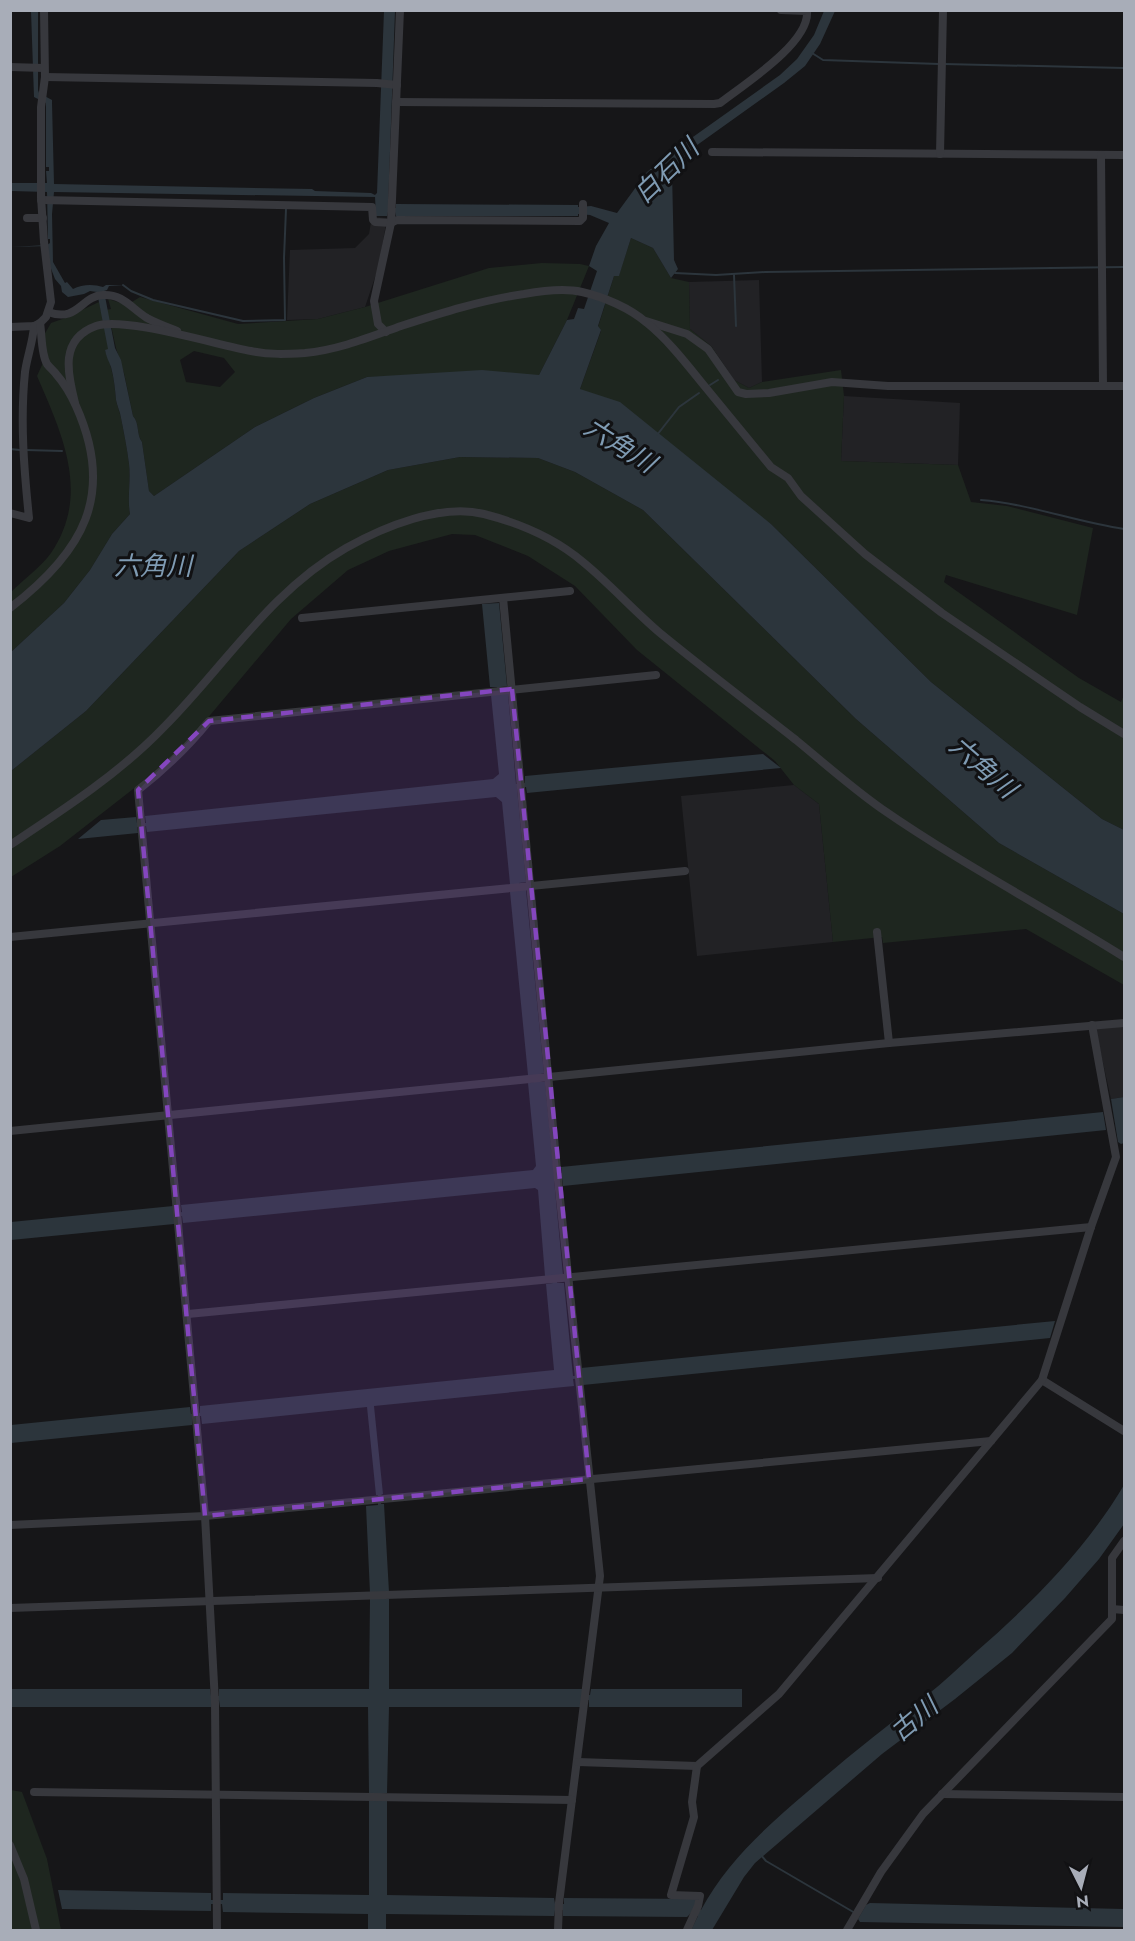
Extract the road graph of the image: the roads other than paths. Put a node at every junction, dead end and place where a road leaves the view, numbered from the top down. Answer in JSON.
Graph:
{"nodes":[{"id":1,"x":44,"y":10,"type":"edge"},
{"id":2,"x":400,"y":10,"type":"edge"},
{"id":3,"x":781,"y":10,"type":"edge"},
{"id":4,"x":943,"y":10,"type":"edge"},
{"id":5,"x":10,"y":67,"type":"edge"},
{"id":6,"x":40,"y":70,"type":"junction"},
{"id":7,"x":396,"y":85,"type":"junction"},
{"id":8,"x":396,"y":102,"type":"junction"},
{"id":9,"x":712,"y":152,"type":"dead end"},
{"id":10,"x":940,"y":154,"type":"junction"},
{"id":11,"x":1101,"y":155,"type":"junction"},
{"id":12,"x":1125,"y":155,"type":"edge"},
{"id":13,"x":41,"y":198,"type":"junction"},
{"id":14,"x":583,"y":204,"type":"dead end"},
{"id":15,"x":27,"y":218,"type":"dead end"},
{"id":16,"x":43,"y":218,"type":"junction"},
{"id":17,"x":391,"y":223,"type":"junction"},
{"id":18,"x":48,"y":312,"type":"junction"},
{"id":19,"x":646,"y":321,"type":"junction"},
{"id":20,"x":37,"y":325,"type":"junction"},
{"id":21,"x":10,"y":327,"type":"edge"},
{"id":22,"x":386,"y":332,"type":"junction"},
{"id":23,"x":192,"y":338,"type":"junction"},
{"id":24,"x":1103,"y":386,"type":"junction"},
{"id":25,"x":1125,"y":386,"type":"edge"},
{"id":26,"x":75,"y":403,"type":"junction"},
{"id":27,"x":10,"y":513,"type":"edge"},
{"id":28,"x":570,"y":591,"type":"dead end"},
{"id":29,"x":503,"y":598,"type":"junction"},
{"id":30,"x":10,"y":608,"type":"edge"},
{"id":31,"x":302,"y":618,"type":"dead end"},
{"id":32,"x":656,"y":675,"type":"dead end"},
{"id":33,"x":512,"y":689,"type":"junction"},
{"id":34,"x":1125,"y":734,"type":"edge"},
{"id":35,"x":10,"y":845,"type":"edge"},
{"id":36,"x":685,"y":871,"type":"dead end"},
{"id":37,"x":531,"y":886,"type":"junction"},
{"id":38,"x":151,"y":923,"type":"junction"},
{"id":39,"x":877,"y":932,"type":"dead end"},
{"id":40,"x":10,"y":937,"type":"edge"},
{"id":41,"x":1125,"y":957,"type":"edge"},
{"id":42,"x":1125,"y":1023,"type":"edge"},
{"id":43,"x":1092,"y":1025,"type":"junction"},
{"id":44,"x":889,"y":1043,"type":"junction"},
{"id":45,"x":549,"y":1077,"type":"junction"},
{"id":46,"x":169,"y":1116,"type":"junction"},
{"id":47,"x":10,"y":1131,"type":"edge"},
{"id":48,"x":1091,"y":1227,"type":"junction"},
{"id":49,"x":568,"y":1278,"type":"junction"},
{"id":50,"x":188,"y":1314,"type":"junction"},
{"id":51,"x":1042,"y":1380,"type":"junction"},
{"id":52,"x":1125,"y":1431,"type":"edge"},
{"id":53,"x":991,"y":1441,"type":"junction"},
{"id":54,"x":589,"y":1479,"type":"junction"},
{"id":55,"x":205,"y":1516,"type":"junction"},
{"id":56,"x":10,"y":1525,"type":"edge"},
{"id":57,"x":1125,"y":1541,"type":"edge"},
{"id":58,"x":878,"y":1578,"type":"junction"},
{"id":59,"x":600,"y":1588,"type":"junction"},
{"id":60,"x":211,"y":1602,"type":"junction"},
{"id":61,"x":10,"y":1608,"type":"edge"},
{"id":62,"x":1112,"y":1609,"type":"junction"},
{"id":63,"x":1125,"y":1610,"type":"edge"},
{"id":64,"x":578,"y":1762,"type":"junction"},
{"id":65,"x":697,"y":1766,"type":"junction"},
{"id":66,"x":33,"y":1792,"type":"dead end"},
{"id":67,"x":216,"y":1794,"type":"junction"},
{"id":68,"x":942,"y":1794,"type":"junction"},
{"id":69,"x":1125,"y":1797,"type":"edge"},
{"id":70,"x":572,"y":1800,"type":"junction"},
{"id":71,"x":10,"y":1845,"type":"edge"},
{"id":72,"x":36,"y":1930,"type":"edge"},
{"id":73,"x":217,"y":1930,"type":"edge"},
{"id":74,"x":558,"y":1930,"type":"edge"},
{"id":75,"x":687,"y":1930,"type":"edge"},
{"id":76,"x":847,"y":1930,"type":"edge"}],
"edges":[{"from":1,"to":6,"type":"street"},
{"from":2,"to":7,"type":"street"},
{"from":3,"to":8,"type":"street"},
{"from":4,"to":10,"type":"street"},
{"from":5,"to":6,"type":"street"},
{"from":6,"to":7,"type":"street"},
{"from":6,"to":13,"type":"street"},
{"from":7,"to":8,"type":"street"},
{"from":8,"to":17,"type":"street"},
{"from":9,"to":10,"type":"street"},
{"from":10,"to":11,"type":"street"},
{"from":11,"to":12,"type":"street"},
{"from":11,"to":24,"type":"street"},
{"from":13,"to":16,"type":"street"},
{"from":13,"to":17,"type":"street"},
{"from":14,"to":17,"type":"street"},
{"from":15,"to":16,"type":"street"},
{"from":16,"to":18,"type":"street"},
{"from":17,"to":22,"type":"street"},
{"from":18,"to":20,"type":"street"},
{"from":18,"to":23,"type":"street"},
{"from":19,"to":22,"type":"street"},
{"from":19,"to":24,"type":"street"},
{"from":19,"to":34,"type":"street"},
{"from":20,"to":21,"type":"street"},
{"from":20,"to":26,"type":"street"},
{"from":20,"to":27,"type":"street"},
{"from":22,"to":23,"type":"street"},
{"from":23,"to":26,"type":"street"},
{"from":24,"to":25,"type":"street"},
{"from":26,"to":30,"type":"street"},
{"from":28,"to":29,"type":"street"},
{"from":29,"to":31,"type":"street"},
{"from":29,"to":33,"type":"street"},
{"from":32,"to":33,"type":"street"},
{"from":33,"to":37,"type":"street"},
{"from":33,"to":38,"type":"street"},
{"from":35,"to":41,"type":"street"},
{"from":36,"to":37,"type":"street"},
{"from":37,"to":38,"type":"street"},
{"from":37,"to":45,"type":"street"},
{"from":38,"to":40,"type":"street"},
{"from":38,"to":46,"type":"street"},
{"from":39,"to":44,"type":"street"},
{"from":42,"to":43,"type":"street"},
{"from":43,"to":44,"type":"street"},
{"from":43,"to":48,"type":"street"},
{"from":44,"to":45,"type":"street"},
{"from":45,"to":46,"type":"street"},
{"from":45,"to":49,"type":"street"},
{"from":46,"to":47,"type":"street"},
{"from":46,"to":50,"type":"street"},
{"from":48,"to":49,"type":"street"},
{"from":48,"to":51,"type":"street"},
{"from":49,"to":50,"type":"street"},
{"from":49,"to":54,"type":"street"},
{"from":50,"to":55,"type":"street"},
{"from":51,"to":52,"type":"street"},
{"from":51,"to":53,"type":"street"},
{"from":53,"to":54,"type":"street"},
{"from":53,"to":58,"type":"street"},
{"from":54,"to":55,"type":"street"},
{"from":54,"to":59,"type":"street"},
{"from":55,"to":56,"type":"street"},
{"from":55,"to":60,"type":"street"},
{"from":57,"to":62,"type":"street"},
{"from":58,"to":59,"type":"street"},
{"from":58,"to":65,"type":"street"},
{"from":59,"to":60,"type":"street"},
{"from":59,"to":64,"type":"street"},
{"from":60,"to":61,"type":"street"},
{"from":60,"to":67,"type":"street"},
{"from":62,"to":63,"type":"street"},
{"from":62,"to":68,"type":"street"},
{"from":64,"to":65,"type":"street"},
{"from":64,"to":70,"type":"street"},
{"from":65,"to":75,"type":"street"},
{"from":66,"to":67,"type":"street"},
{"from":67,"to":70,"type":"street"},
{"from":67,"to":73,"type":"street"},
{"from":68,"to":69,"type":"street"},
{"from":68,"to":76,"type":"street"},
{"from":70,"to":74,"type":"street"},
{"from":71,"to":72,"type":"street"}]}
